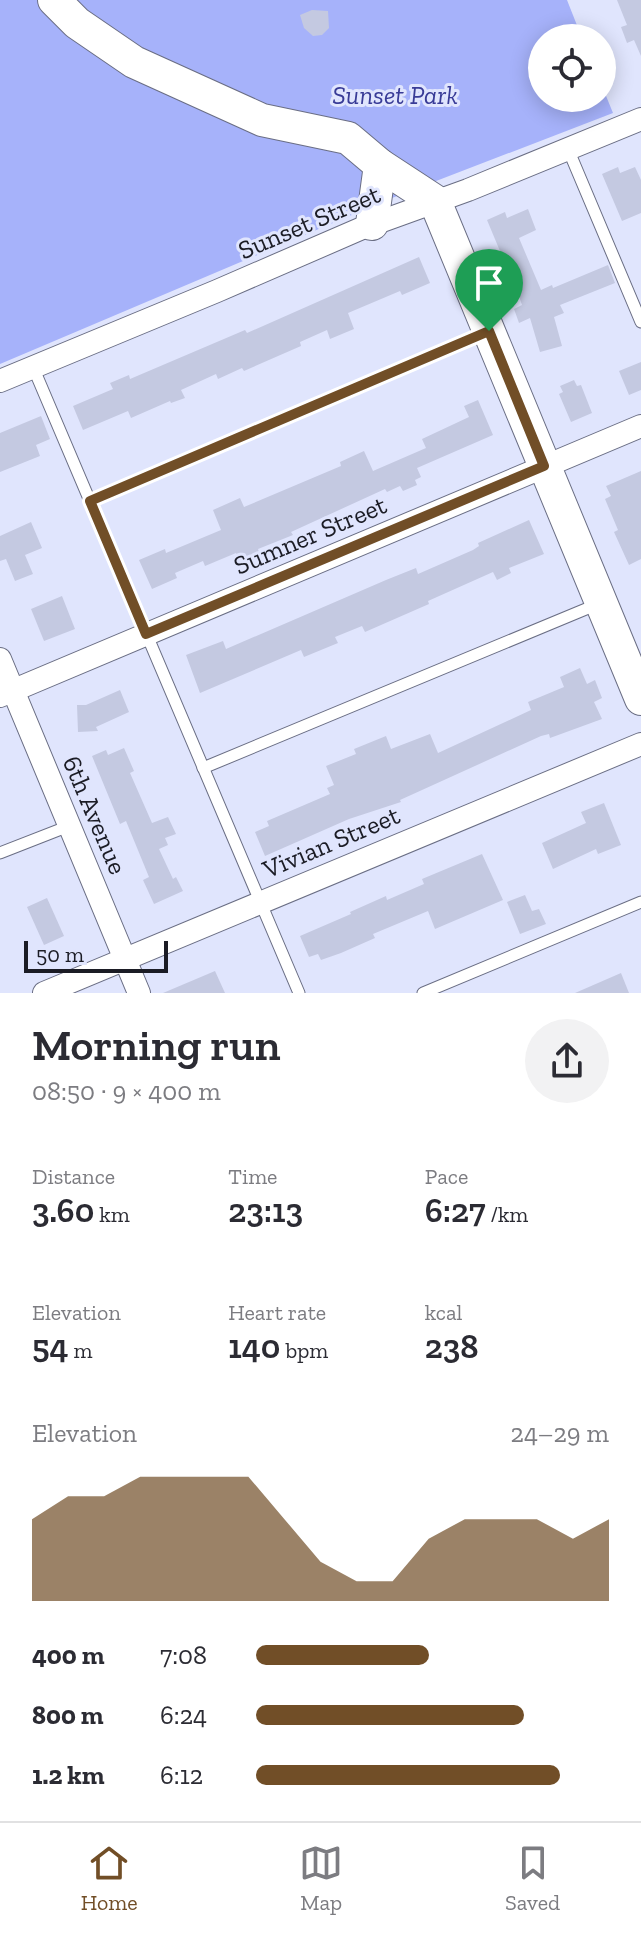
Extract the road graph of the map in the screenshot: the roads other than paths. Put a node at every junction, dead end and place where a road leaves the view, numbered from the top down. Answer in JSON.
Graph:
{"nodes":[{"id":1,"x":54,"y":0,"type":"edge"},
{"id":2,"x":641,"y":119,"type":"edge"},
{"id":3,"x":568,"y":149,"type":"junction"},
{"id":4,"x":380,"y":165,"type":"junction"},
{"id":5,"x":435,"y":201,"type":"junction"},
{"id":6,"x":390,"y":202,"type":"junction"},
{"id":7,"x":641,"y":322,"type":"edge"},
{"id":8,"x":489,"y":331,"type":"junction"},
{"id":9,"x":33,"y":367,"type":"junction"},
{"id":10,"x":0,"y":381,"type":"edge"},
{"id":11,"x":641,"y":426,"type":"edge"},
{"id":12,"x":544,"y":466,"type":"junction"},
{"id":13,"x":90,"y":501,"type":"junction"},
{"id":14,"x":601,"y":603,"type":"junction"},
{"id":15,"x":146,"y":634,"type":"junction"},
{"id":16,"x":0,"y":659,"type":"edge"},
{"id":17,"x":6,"y":693,"type":"edge"},
{"id":18,"x":641,"y":699,"type":"edge"},
{"id":19,"x":641,"y":744,"type":"edge"},
{"id":20,"x":203,"y":768,"type":"junction"},
{"id":21,"x":69,"y":826,"type":"junction"},
{"id":22,"x":0,"y":853,"type":"edge"},
{"id":23,"x":260,"y":902,"type":"junction"},
{"id":24,"x":641,"y":902,"type":"edge"},
{"id":25,"x":125,"y":960,"type":"junction"},
{"id":26,"x":44,"y":993,"type":"edge"},
{"id":27,"x":139,"y":993,"type":"edge"},
{"id":28,"x":299,"y":993,"type":"edge"},
{"id":29,"x":423,"y":993,"type":"edge"}],
"edges":[{"from":1,"to":4,"type":"street"},
{"from":2,"to":3,"type":"street","name":"Sunset Street"},
{"from":3,"to":5,"type":"street","name":"Sunset Street"},
{"from":3,"to":7,"type":"lane"},
{"from":4,"to":5,"type":"street"},
{"from":4,"to":6,"type":"street"},
{"from":5,"to":6,"type":"street","name":"Sunset Street"},
{"from":5,"to":8,"type":"street"},
{"from":6,"to":9,"type":"street","name":"Sunset Street"},
{"from":8,"to":12,"type":"street"},
{"from":8,"to":13,"type":"lane"},
{"from":9,"to":10,"type":"street","name":"Sunset Street"},
{"from":9,"to":13,"type":"lane"},
{"from":11,"to":12,"type":"street","name":"Sumner Street"},
{"from":12,"to":14,"type":"street"},
{"from":12,"to":15,"type":"street","name":"Sumner Street"},
{"from":13,"to":15,"type":"lane"},
{"from":14,"to":18,"type":"street"},
{"from":14,"to":20,"type":"lane"},
{"from":15,"to":17,"type":"street","name":"Sumner Street"},
{"from":15,"to":20,"type":"lane"},
{"from":16,"to":17,"type":"street","name":"6th Avenue"},
{"from":17,"to":21,"type":"street","name":"6th Avenue"},
{"from":19,"to":23,"type":"street","name":"Vivian Street"},
{"from":20,"to":23,"type":"lane"},
{"from":21,"to":22,"type":"lane"},
{"from":21,"to":25,"type":"street","name":"6th Avenue"},
{"from":23,"to":25,"type":"street","name":"Vivian Street"},
{"from":23,"to":28,"type":"lane"},
{"from":24,"to":29,"type":"lane"},
{"from":25,"to":26,"type":"street","name":"Vivian Street"},
{"from":25,"to":27,"type":"street","name":"6th Avenue"}]}
